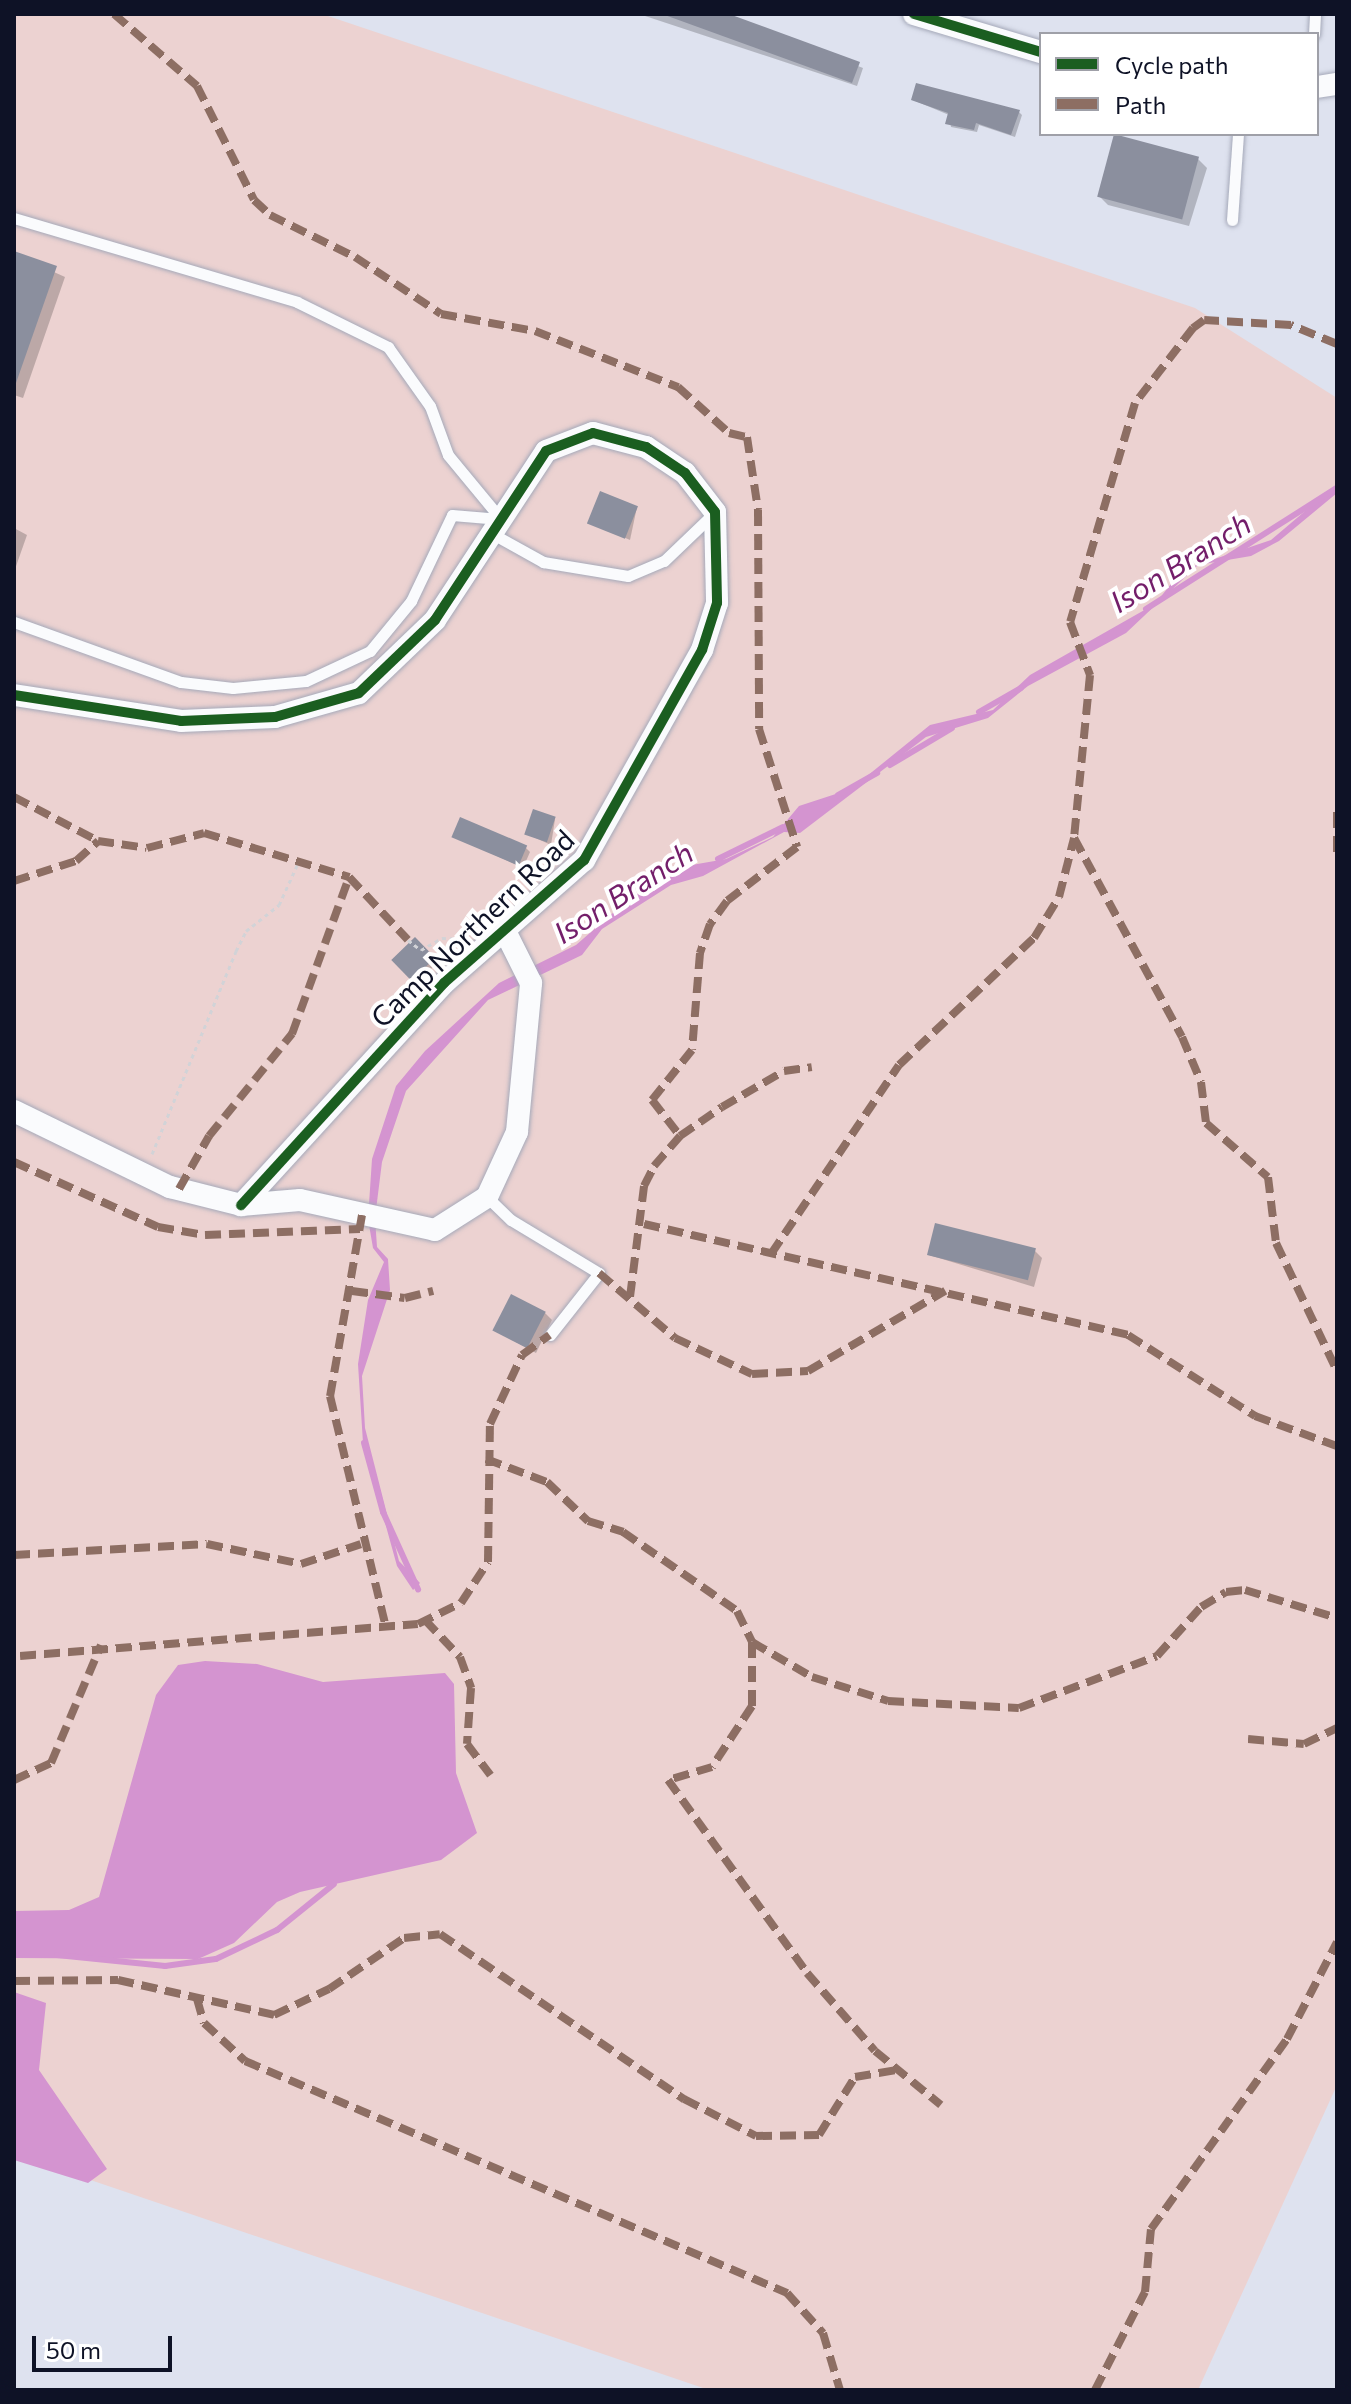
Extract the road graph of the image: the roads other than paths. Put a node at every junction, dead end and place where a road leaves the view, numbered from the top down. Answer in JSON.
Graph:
{"nodes":[{"id":1,"x":914,"y":14,"type":"edge"},
{"id":2,"x":1039,"y":51,"type":"edge"},
{"id":3,"x":1238,"y":136,"type":"edge"},
{"id":4,"x":14,"y":218,"type":"edge"},
{"id":5,"x":1232,"y":220,"type":"dead end"},
{"id":6,"x":715,"y":512,"type":"junction"},
{"id":7,"x":496,"y":526,"type":"junction"},
{"id":8,"x":14,"y":622,"type":"edge"},
{"id":9,"x":14,"y":695,"type":"edge"},
{"id":10,"x":506,"y":933,"type":"junction"},
{"id":11,"x":14,"y":1111,"type":"edge"},
{"id":12,"x":487,"y":1197,"type":"junction"},
{"id":13,"x":241,"y":1205,"type":"junction"},
{"id":14,"x":550,"y":1335,"type":"dead end"}],
"edges":[{"from":1,"to":2,"type":"street"},
{"from":3,"to":5,"type":"lane"},
{"from":4,"to":7,"type":"lane"},
{"from":6,"to":7,"type":"lane"},
{"from":6,"to":7,"type":"street"},
{"from":6,"to":10,"type":"street","name":"Camp Northern Road"},
{"from":7,"to":8,"type":"lane"},
{"from":7,"to":9,"type":"street"},
{"from":10,"to":12,"type":"street"},
{"from":10,"to":13,"type":"street","name":"Camp Northern Road"},
{"from":11,"to":13,"type":"street"},
{"from":12,"to":13,"type":"street"},
{"from":12,"to":14,"type":"lane"}]}
